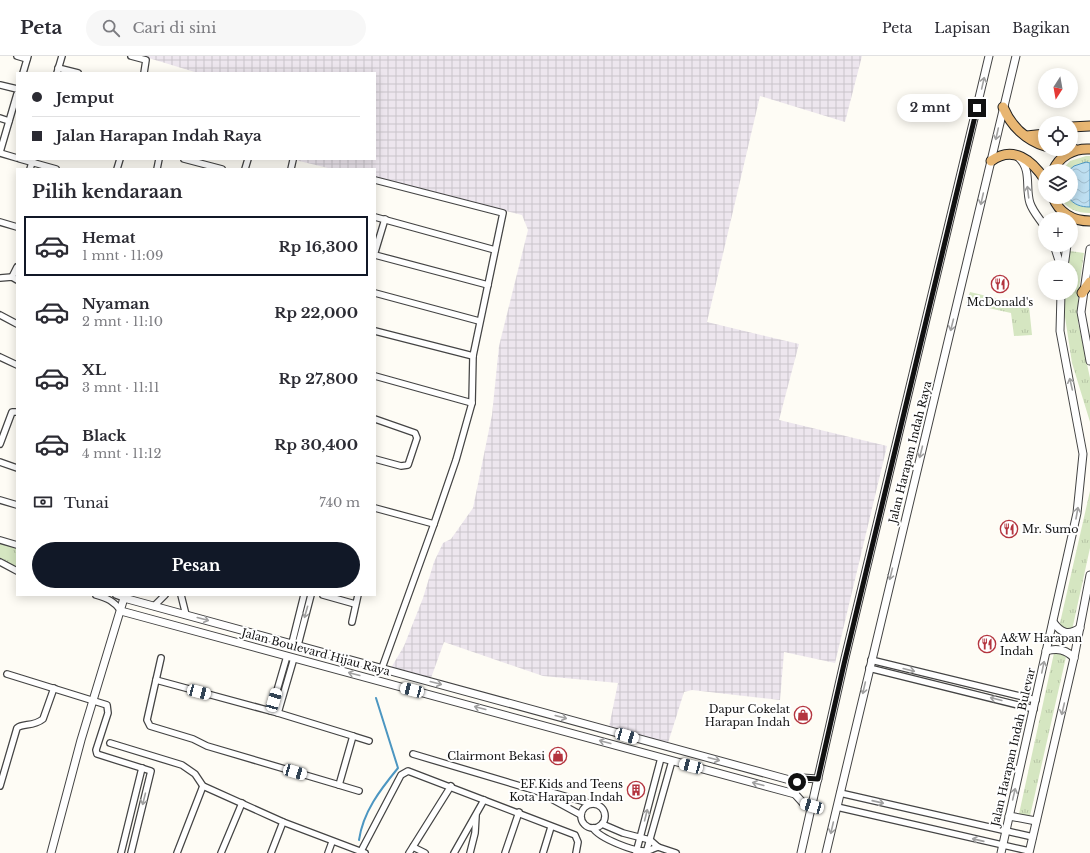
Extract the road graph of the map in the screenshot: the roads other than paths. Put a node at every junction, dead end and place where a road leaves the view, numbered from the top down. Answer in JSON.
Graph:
{"nodes":[{"id":1,"x":17,"y":56,"type":"edge"},
{"id":2,"x":62,"y":56,"type":"edge"},
{"id":3,"x":131,"y":56,"type":"edge"},
{"id":4,"x":989,"y":56,"type":"edge"},
{"id":5,"x":1016,"y":56,"type":"edge"},
{"id":6,"x":27,"y":58,"type":"edge"},
{"id":7,"x":58,"y":70,"type":"edge"},
{"id":8,"x":23,"y":72,"type":"edge"},
{"id":9,"x":71,"y":72,"type":"edge"},
{"id":10,"x":144,"y":72,"type":"edge"},
{"id":11,"x":0,"y":85,"type":"edge"},
{"id":12,"x":16,"y":89,"type":"edge"},
{"id":13,"x":16,"y":97,"type":"edge"},
{"id":14,"x":1003,"y":108,"type":"junction"},
{"id":15,"x":0,"y":118,"type":"edge"},
{"id":16,"x":9,"y":121,"type":"junction"},
{"id":17,"x":1090,"y":126,"type":"edge"},
{"id":18,"x":1078,"y":127,"type":"edge"},
{"id":19,"x":1038,"y":135,"type":"edge"},
{"id":20,"x":1027,"y":136,"type":"junction"},
{"id":21,"x":1038,"y":144,"type":"edge"},
{"id":22,"x":1079,"y":149,"type":"joint"},
{"id":23,"x":1090,"y":149,"type":"edge"},
{"id":24,"x":0,"y":153,"type":"edge"},
{"id":25,"x":1013,"y":154,"type":"junction"},
{"id":26,"x":16,"y":158,"type":"edge"},
{"id":27,"x":188,"y":160,"type":"edge"},
{"id":28,"x":293,"y":160,"type":"dead end"},
{"id":29,"x":32,"y":161,"type":"edge"},
{"id":30,"x":991,"y":161,"type":"junction"},
{"id":31,"x":1057,"y":164,"type":"edge"},
{"id":32,"x":53,"y":168,"type":"edge"},
{"id":33,"x":218,"y":168,"type":"edge"},
{"id":34,"x":291,"y":168,"type":"edge"},
{"id":35,"x":1038,"y":169,"type":"edge"},
{"id":36,"x":376,"y":180,"type":"edge"},
{"id":37,"x":376,"y":216,"type":"edge"},
{"id":38,"x":1038,"y":216,"type":"edge"},
{"id":39,"x":384,"y":219,"type":"junction"},
{"id":40,"x":1078,"y":219,"type":"edge"},
{"id":41,"x":1090,"y":221,"type":"edge"},
{"id":42,"x":0,"y":222,"type":"edge"},
{"id":43,"x":16,"y":225,"type":"edge"},
{"id":44,"x":376,"y":248,"type":"edge"},
{"id":45,"x":1090,"y":249,"type":"edge"},
{"id":46,"x":495,"y":250,"type":"junction"},
{"id":47,"x":376,"y":255,"type":"edge"},
{"id":48,"x":15,"y":279,"type":"edge"},
{"id":49,"x":1,"y":280,"type":"edge"},
{"id":50,"x":1090,"y":282,"type":"edge"},
{"id":51,"x":488,"y":285,"type":"junction"},
{"id":52,"x":376,"y":293,"type":"edge"},
{"id":53,"x":1082,"y":293,"type":"junction"},
{"id":54,"x":1061,"y":300,"type":"edge"},
{"id":55,"x":0,"y":315,"type":"edge"},
{"id":56,"x":479,"y":321,"type":"junction"},
{"id":57,"x":16,"y":323,"type":"edge"},
{"id":58,"x":376,"y":331,"type":"edge"},
{"id":59,"x":473,"y":356,"type":"junction"},
{"id":60,"x":0,"y":357,"type":"edge"},
{"id":61,"x":1090,"y":362,"type":"edge"},
{"id":62,"x":16,"y":365,"type":"edge"},
{"id":63,"x":376,"y":376,"type":"edge"},
{"id":64,"x":472,"y":403,"type":"junction"},
{"id":65,"x":16,"y":412,"type":"edge"},
{"id":66,"x":376,"y":419,"type":"edge"},
{"id":67,"x":0,"y":444,"type":"edge"},
{"id":68,"x":376,"y":459,"type":"edge"},
{"id":69,"x":0,"y":462,"type":"edge"},
{"id":70,"x":16,"y":468,"type":"edge"},
{"id":71,"x":0,"y":500,"type":"edge"},
{"id":72,"x":16,"y":505,"type":"edge"},
{"id":73,"x":376,"y":508,"type":"edge"},
{"id":74,"x":434,"y":524,"type":"junction"},
{"id":75,"x":0,"y":540,"type":"edge"},
{"id":76,"x":16,"y":545,"type":"edge"},
{"id":77,"x":0,"y":562,"type":"edge"},
{"id":78,"x":16,"y":570,"type":"edge"},
{"id":79,"x":1090,"y":575,"type":"edge"},
{"id":80,"x":99,"y":596,"type":"edge"},
{"id":81,"x":119,"y":596,"type":"edge"},
{"id":82,"x":164,"y":596,"type":"edge"},
{"id":83,"x":181,"y":596,"type":"edge"},
{"id":84,"x":304,"y":596,"type":"edge"},
{"id":85,"x":311,"y":596,"type":"edge"},
{"id":86,"x":327,"y":596,"type":"edge"},
{"id":87,"x":358,"y":596,"type":"edge"},
{"id":88,"x":124,"y":598,"type":"junction"},
{"id":89,"x":355,"y":604,"type":"junction"},
{"id":90,"x":154,"y":606,"type":"junction"},
{"id":91,"x":121,"y":611,"type":"junction"},
{"id":92,"x":186,"y":615,"type":"junction"},
{"id":93,"x":352,"y":622,"type":"dead end"},
{"id":94,"x":1052,"y":622,"type":"junction"},
{"id":95,"x":224,"y":625,"type":"junction"},
{"id":96,"x":1080,"y":628,"type":"junction"},
{"id":97,"x":221,"y":638,"type":"junction"},
{"id":98,"x":295,"y":644,"type":"junction"},
{"id":99,"x":1046,"y":651,"type":"junction"},
{"id":100,"x":290,"y":657,"type":"junction"},
{"id":101,"x":161,"y":658,"type":"dead end"},
{"id":102,"x":1074,"y":658,"type":"junction"},
{"id":103,"x":870,"y":664,"type":"junction"},
{"id":104,"x":382,"y":668,"type":"junction"},
{"id":105,"x":7,"y":674,"type":"dead end"},
{"id":106,"x":156,"y":680,"type":"junction"},
{"id":107,"x":54,"y":688,"type":"junction"},
{"id":108,"x":277,"y":688,"type":"junction"},
{"id":109,"x":454,"y":688,"type":"junction"},
{"id":110,"x":285,"y":690,"type":"junction"},
{"id":111,"x":463,"y":690,"type":"junction"},
{"id":112,"x":94,"y":699,"type":"junction"},
{"id":113,"x":1036,"y":700,"type":"junction"},
{"id":114,"x":452,"y":701,"type":"junction"},
{"id":115,"x":460,"y":703,"type":"junction"},
{"id":116,"x":1034,"y":709,"type":"junction"},
{"id":117,"x":271,"y":711,"type":"junction"},
{"id":118,"x":278,"y":713,"type":"junction"},
{"id":119,"x":353,"y":736,"type":"junction"},
{"id":120,"x":369,"y":741,"type":"dead end"},
{"id":121,"x":110,"y":743,"type":"dead end"},
{"id":122,"x":680,"y":750,"type":"junction"},
{"id":123,"x":413,"y":754,"type":"dead end"},
{"id":124,"x":661,"y":758,"type":"junction"},
{"id":125,"x":674,"y":761,"type":"junction"},
{"id":126,"x":142,"y":768,"type":"junction"},
{"id":127,"x":818,"y":779,"type":"junction"},
{"id":128,"x":797,"y":782,"type":"junction"},
{"id":129,"x":339,"y":785,"type":"junction"},
{"id":130,"x":0,"y":786,"type":"edge"},
{"id":131,"x":203,"y":786,"type":"junction"},
{"id":132,"x":451,"y":786,"type":"junction"},
{"id":133,"x":359,"y":791,"type":"dead end"},
{"id":134,"x":537,"y":791,"type":"junction"},
{"id":135,"x":840,"y":793,"type":"junction"},
{"id":136,"x":795,"y":794,"type":"junction"},
{"id":137,"x":484,"y":800,"type":"junction"},
{"id":138,"x":242,"y":803,"type":"junction"},
{"id":139,"x":592,"y":804,"type":"junction"},
{"id":140,"x":812,"y":806,"type":"junction"},
{"id":141,"x":837,"y":807,"type":"junction"},
{"id":142,"x":519,"y":812,"type":"junction"},
{"id":143,"x":476,"y":814,"type":"junction"},
{"id":144,"x":581,"y":816,"type":"junction"},
{"id":145,"x":1009,"y":816,"type":"junction"},
{"id":146,"x":1036,"y":821,"type":"junction"},
{"id":147,"x":283,"y":822,"type":"junction"},
{"id":148,"x":602,"y":824,"type":"junction"},
{"id":149,"x":551,"y":827,"type":"junction"},
{"id":150,"x":593,"y":828,"type":"junction"},
{"id":151,"x":1005,"y":832,"type":"junction"},
{"id":152,"x":1033,"y":837,"type":"junction"},
{"id":153,"x":641,"y":838,"type":"junction"},
{"id":154,"x":650,"y":840,"type":"junction"},
{"id":155,"x":332,"y":842,"type":"junction"},
{"id":156,"x":414,"y":847,"type":"junction"},
{"id":157,"x":658,"y":847,"type":"junction"},
{"id":158,"x":1001,"y":849,"type":"edge"},
{"id":159,"x":637,"y":851,"type":"edge"},
{"id":160,"x":360,"y":852,"type":"edge"},
{"id":161,"x":646,"y":852,"type":"edge"},
{"id":162,"x":1029,"y":852,"type":"edge"},
{"id":163,"x":51,"y":853,"type":"edge"},
{"id":164,"x":121,"y":853,"type":"edge"},
{"id":165,"x":131,"y":853,"type":"edge"},
{"id":166,"x":177,"y":853,"type":"edge"},
{"id":167,"x":221,"y":853,"type":"edge"},
{"id":168,"x":271,"y":853,"type":"edge"},
{"id":169,"x":328,"y":853,"type":"edge"},
{"id":170,"x":409,"y":853,"type":"edge"},
{"id":171,"x":425,"y":853,"type":"edge"},
{"id":172,"x":454,"y":853,"type":"edge"},
{"id":173,"x":470,"y":853,"type":"edge"},
{"id":174,"x":505,"y":853,"type":"edge"},
{"id":175,"x":543,"y":853,"type":"edge"},
{"id":176,"x":576,"y":853,"type":"edge"},
{"id":177,"x":676,"y":853,"type":"edge"},
{"id":178,"x":801,"y":853,"type":"edge"},
{"id":179,"x":826,"y":853,"type":"edge"}],
"edges":[{"from":1,"to":6,"type":"street"},
{"from":2,"to":7,"type":"street"},
{"from":3,"to":10,"type":"street"},
{"from":127,"to":4,"type":"street","name":"Jalan Harapan Indah Raya","one_way":true},
{"from":5,"to":14,"type":"street","name":"Jalan Harapan Indah Raya"},
{"from":6,"to":8,"type":"street"},
{"from":7,"to":9,"type":"street"},
{"from":11,"to":12,"type":"street"},
{"from":13,"to":16,"type":"street"},
{"from":14,"to":20,"type":"highway"},
{"from":14,"to":30,"type":"street","name":"Jalan Harapan Indah Raya","one_way":true},
{"from":15,"to":16,"type":"street"},
{"from":16,"to":24,"type":"street"},
{"from":17,"to":18,"type":"highway"},
{"from":19,"to":20,"type":"highway"},
{"from":20,"to":21,"type":"highway"},
{"from":22,"to":23,"type":"highway"},
{"from":22,"to":31,"type":"highway"},
{"from":24,"to":26,"type":"street"},
{"from":25,"to":30,"type":"highway"},
{"from":25,"to":35,"type":"highway"},
{"from":38,"to":25,"type":"street","one_way":true},
{"from":27,"to":33,"type":"street"},
{"from":28,"to":34,"type":"street"},
{"from":29,"to":32,"type":"street"},
{"from":30,"to":103,"type":"street","name":"Jalan Harapan Indah Raya","one_way":true},
{"from":36,"to":46,"type":"street"},
{"from":37,"to":39,"type":"street"},
{"from":39,"to":44,"type":"street"},
{"from":39,"to":46,"type":"street"},
{"from":40,"to":41,"type":"highway"},
{"from":42,"to":43,"type":"street"},
{"from":45,"to":53,"type":"street"},
{"from":46,"to":51,"type":"street"},
{"from":47,"to":51,"type":"street"},
{"from":48,"to":49,"type":"street"},
{"from":50,"to":53,"type":"highway"},
{"from":51,"to":56,"type":"street"},
{"from":52,"to":56,"type":"street"},
{"from":53,"to":61,"type":"street"},
{"from":94,"to":54,"type":"street","name":"Jalan Harapan Indah Bulevar","one_way":true},
{"from":55,"to":57,"type":"street"},
{"from":56,"to":59,"type":"street"},
{"from":58,"to":59,"type":"street"},
{"from":59,"to":64,"type":"street"},
{"from":60,"to":62,"type":"street"},
{"from":63,"to":64,"type":"street"},
{"from":64,"to":74,"type":"street"},
{"from":65,"to":67,"type":"street"},
{"from":66,"to":68,"type":"street"},
{"from":69,"to":70,"type":"street"},
{"from":71,"to":72,"type":"street"},
{"from":73,"to":74,"type":"street"},
{"from":74,"to":104,"type":"street"},
{"from":75,"to":76,"type":"street"},
{"from":77,"to":78,"type":"street"},
{"from":79,"to":96,"type":"street"},
{"from":80,"to":91,"type":"street"},
{"from":81,"to":88,"type":"street"},
{"from":82,"to":90,"type":"street"},
{"from":83,"to":92,"type":"street"},
{"from":84,"to":98,"type":"street"},
{"from":85,"to":98,"type":"street","one_way":true},
{"from":86,"to":89,"type":"street"},
{"from":87,"to":89,"type":"street"},
{"from":88,"to":90,"type":"street","name":"Jalan Boulevard Hijau Raya"},
{"from":88,"to":91,"type":"street"},
{"from":89,"to":93,"type":"street"},
{"from":90,"to":92,"type":"street","name":"Jalan Boulevard Hijau Raya"},
{"from":91,"to":97,"type":"street","name":"Jalan Boulevard Hijau Raya"},
{"from":91,"to":112,"type":"street"},
{"from":92,"to":95,"type":"street","name":"Jalan Boulevard Hijau Raya","one_way":true},
{"from":94,"to":96,"type":"street"},
{"from":94,"to":99,"type":"street","name":"Jalan Harapan Indah Bulevar"},
{"from":95,"to":97,"type":"street"},
{"from":95,"to":98,"type":"street","name":"Jalan Boulevard Hijau Raya"},
{"from":96,"to":102,"type":"street"},
{"from":97,"to":100,"type":"street","name":"Jalan Boulevard Hijau Raya"},
{"from":98,"to":104,"type":"street","name":"Jalan Boulevard Hijau Raya"},
{"from":99,"to":102,"type":"street"},
{"from":113,"to":99,"type":"street","name":"Jalan Harapan Indah Bulevar","one_way":true},
{"from":100,"to":108,"type":"street"},
{"from":100,"to":110,"type":"street"},
{"from":114,"to":100,"type":"street","name":"Jalan Boulevard Hijau Raya","one_way":true},
{"from":101,"to":106,"type":"street"},
{"from":102,"to":146,"type":"street","one_way":true},
{"from":103,"to":113,"type":"street","one_way":true},
{"from":116,"to":103,"type":"street","one_way":true},
{"from":103,"to":135,"type":"street","name":"Jalan Harapan Indah Raya","one_way":true},
{"from":104,"to":109,"type":"street","name":"Jalan Boulevard Hijau Raya","one_way":true},
{"from":105,"to":107,"type":"street"},
{"from":106,"to":117,"type":"street"},
{"from":106,"to":129,"type":"street"},
{"from":107,"to":112,"type":"street"},
{"from":107,"to":130,"type":"street"},
{"from":108,"to":110,"type":"street"},
{"from":108,"to":117,"type":"street"},
{"from":109,"to":111,"type":"street","name":"Jalan Boulevard Hijau Raya"},
{"from":109,"to":114,"type":"street"},
{"from":110,"to":118,"type":"street"},
{"from":111,"to":115,"type":"street"},
{"from":111,"to":122,"type":"street","name":"Jalan Boulevard Hijau Raya","one_way":true},
{"from":112,"to":126,"type":"street"},
{"from":112,"to":163,"type":"street"},
{"from":113,"to":116,"type":"street","name":"Jalan Harapan Indah Bulevar"},
{"from":114,"to":115,"type":"street","name":"Jalan Boulevard Hijau Raya"},
{"from":124,"to":115,"type":"street","name":"Jalan Boulevard Hijau Raya","one_way":true},
{"from":145,"to":116,"type":"street","name":"Jalan Harapan Indah Bulevar","one_way":true},
{"from":117,"to":118,"type":"street"},
{"from":118,"to":119,"type":"street"},
{"from":119,"to":120,"type":"street"},
{"from":119,"to":129,"type":"street"},
{"from":121,"to":131,"type":"street"},
{"from":122,"to":125,"type":"street"},
{"from":122,"to":128,"type":"street","name":"Jalan Boulevard Hijau Raya","one_way":true},
{"from":123,"to":134,"type":"street"},
{"from":124,"to":125,"type":"street","name":"Jalan Boulevard Hijau Raya"},
{"from":153,"to":124,"type":"street","one_way":true},
{"from":136,"to":125,"type":"street","name":"Jalan Boulevard Hijau Raya","one_way":true},
{"from":125,"to":154,"type":"street"},
{"from":126,"to":164,"type":"street"},
{"from":126,"to":165,"type":"street","one_way":true},
{"from":127,"to":128,"type":"street"},
{"from":127,"to":140,"type":"street","name":"Jalan Harapan Indah Raya"},
{"from":128,"to":136,"type":"street"},
{"from":129,"to":133,"type":"street"},
{"from":131,"to":138,"type":"street"},
{"from":131,"to":166,"type":"street"},
{"from":132,"to":137,"type":"street"},
{"from":132,"to":156,"type":"street"},
{"from":132,"to":160,"type":"street"},
{"from":134,"to":139,"type":"street"},
{"from":134,"to":144,"type":"street"},
{"from":135,"to":141,"type":"street","name":"Jalan Harapan Indah Raya"},
{"from":135,"to":151,"type":"street","one_way":true},
{"from":136,"to":140,"type":"street"},
{"from":137,"to":142,"type":"street"},
{"from":137,"to":143,"type":"street"},
{"from":138,"to":147,"type":"street"},
{"from":138,"to":167,"type":"street"},
{"from":139,"to":144,"type":"street"},
{"from":139,"to":148,"type":"street"},
{"from":140,"to":178,"type":"street","name":"Jalan Harapan Indah Raya"},
{"from":158,"to":141,"type":"street","one_way":true},
{"from":141,"to":179,"type":"street","name":"Jalan Harapan Indah Raya","one_way":true},
{"from":142,"to":149,"type":"street"},
{"from":142,"to":174,"type":"street"},
{"from":143,"to":172,"type":"street"},
{"from":143,"to":173,"type":"street"},
{"from":144,"to":150,"type":"street"},
{"from":145,"to":146,"type":"street"},
{"from":145,"to":151,"type":"street","name":"Jalan Harapan Indah Bulevar"},
{"from":146,"to":152,"type":"street"},
{"from":147,"to":155,"type":"street"},
{"from":147,"to":168,"type":"street"},
{"from":148,"to":150,"type":"street"},
{"from":148,"to":153,"type":"street"},
{"from":149,"to":175,"type":"street"},
{"from":149,"to":176,"type":"street"},
{"from":150,"to":159,"type":"street"},
{"from":151,"to":152,"type":"street"},
{"from":151,"to":158,"type":"street","name":"Jalan Harapan Indah Bulevar"},
{"from":152,"to":162,"type":"street"},
{"from":153,"to":154,"type":"street"},
{"from":153,"to":159,"type":"street"},
{"from":154,"to":157,"type":"street"},
{"from":154,"to":161,"type":"street"},
{"from":155,"to":160,"type":"street"},
{"from":155,"to":169,"type":"street"},
{"from":156,"to":170,"type":"street"},
{"from":156,"to":171,"type":"street"},
{"from":157,"to":161,"type":"street"},
{"from":157,"to":177,"type":"street"},
{"from":158,"to":162,"type":"street"},
{"from":159,"to":161,"type":"street"}]}
